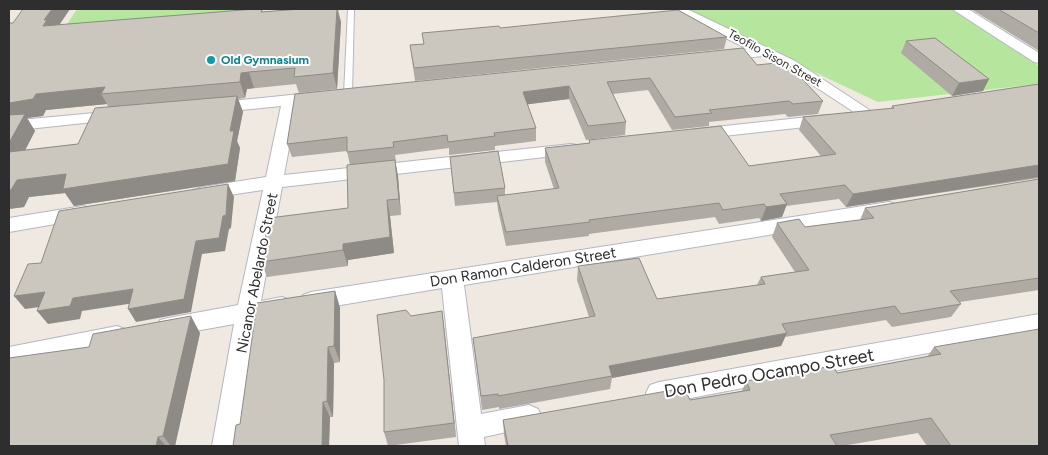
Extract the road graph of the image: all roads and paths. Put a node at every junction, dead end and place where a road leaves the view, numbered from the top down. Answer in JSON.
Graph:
{"nodes":[{"id":1,"x":351,"y":9,"type":"edge"},
{"id":2,"x":677,"y":9,"type":"edge"},
{"id":3,"x":959,"y":9,"type":"edge"},
{"id":4,"x":765,"y":52,"type":"junction"},
{"id":5,"x":705,"y":59,"type":"edge"},
{"id":6,"x":1039,"y":59,"type":"edge"},
{"id":7,"x":356,"y":94,"type":"joint"},
{"id":8,"x":290,"y":101,"type":"junction"},
{"id":9,"x":193,"y":110,"type":"edge"},
{"id":10,"x":888,"y":112,"type":"edge"},
{"id":11,"x":135,"y":115,"type":"edge"},
{"id":12,"x":868,"y":115,"type":"junction"},
{"id":13,"x":9,"y":126,"type":"edge"},
{"id":14,"x":682,"y":136,"type":"edge"},
{"id":15,"x":592,"y":146,"type":"edge"},
{"id":16,"x":275,"y":182,"type":"junction"},
{"id":17,"x":186,"y":196,"type":"edge"},
{"id":18,"x":912,"y":205,"type":"edge"},
{"id":19,"x":99,"y":210,"type":"edge"},
{"id":20,"x":9,"y":225,"type":"edge"},
{"id":21,"x":452,"y":278,"type":"junction"},
{"id":22,"x":248,"y":312,"type":"junction"},
{"id":23,"x":1039,"y":323,"type":"edge"},
{"id":24,"x":9,"y":358,"type":"edge"},
{"id":25,"x":637,"y":397,"type":"edge"},
{"id":26,"x":548,"y":413,"type":"edge"},
{"id":27,"x":471,"y":437,"type":"edge"},
{"id":28,"x":225,"y":446,"type":"edge"}],
"edges":[{"from":1,"to":7,"type":"lane"},
{"from":2,"to":4,"type":"street","name":"Teofilo Sison Street"},
{"from":3,"to":6,"type":"street"},
{"from":4,"to":5,"type":"street"},
{"from":4,"to":12,"type":"street","name":"Teofilo Sison Street"},
{"from":7,"to":8,"type":"street"},
{"from":8,"to":9,"type":"street"},
{"from":8,"to":16,"type":"street","name":"Nicanor Abelardo Street"},
{"from":10,"to":12,"type":"street"},
{"from":11,"to":13,"type":"street"},
{"from":12,"to":14,"type":"street"},
{"from":15,"to":16,"type":"street"},
{"from":16,"to":17,"type":"street"},
{"from":16,"to":22,"type":"street","name":"Nicanor Abelardo Street"},
{"from":18,"to":21,"type":"street","name":"Don Ramon Calderon Street"},
{"from":19,"to":20,"type":"street"},
{"from":21,"to":22,"type":"street","name":"Don Ramon Calderon Street"},
{"from":21,"to":27,"type":"street"},
{"from":22,"to":24,"type":"street","name":"Don Ramon Calderon Street"},
{"from":22,"to":28,"type":"street","name":"Nicanor Abelardo Street"},
{"from":23,"to":25,"type":"street","name":"Don Pedro Ocampo Street"},
{"from":26,"to":27,"type":"street"}]}
